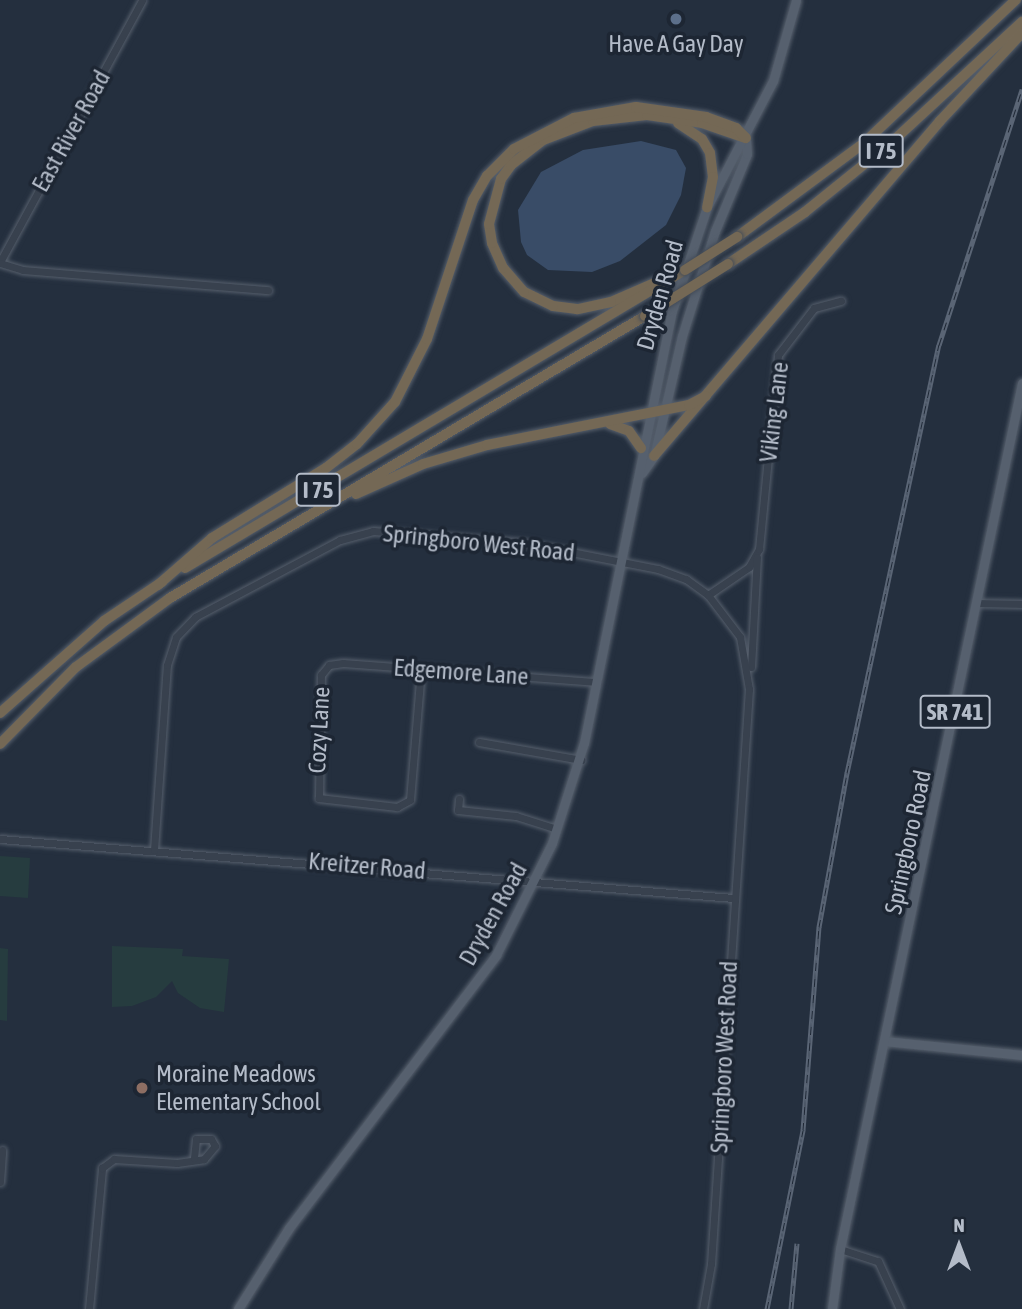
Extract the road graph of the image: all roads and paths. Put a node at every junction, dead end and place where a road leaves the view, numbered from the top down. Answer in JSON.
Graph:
{"nodes":[{"id":1,"x":142,"y":0,"type":"edge"},
{"id":2,"x":796,"y":0,"type":"edge"},
{"id":3,"x":1016,"y":0,"type":"edge"},
{"id":4,"x":1022,"y":23,"type":"edge"},
{"id":5,"x":1020,"y":36,"type":"edge"},
{"id":6,"x":666,"y":118,"type":"junction"},
{"id":7,"x":746,"y":138,"type":"junction"},
{"id":8,"x":707,"y":207,"type":"junction"},
{"id":9,"x":0,"y":262,"type":"edge"},
{"id":10,"x":654,"y":286,"type":"junction"},
{"id":11,"x":268,"y":290,"type":"dead end"},
{"id":12,"x":841,"y":301,"type":"dead end"},
{"id":13,"x":735,"y":366,"type":"junction"},
{"id":14,"x":1022,"y":383,"type":"edge"},
{"id":15,"x":666,"y":407,"type":"junction"},
{"id":16,"x":649,"y":412,"type":"junction"},
{"id":17,"x":594,"y":424,"type":"junction"},
{"id":18,"x":641,"y":447,"type":"junction"},
{"id":19,"x":654,"y":456,"type":"junction"},
{"id":20,"x":642,"y":473,"type":"junction"},
{"id":21,"x":303,"y":518,"type":"junction"},
{"id":22,"x":757,"y":555,"type":"junction"},
{"id":23,"x":623,"y":562,"type":"junction"},
{"id":24,"x":158,"y":585,"type":"junction"},
{"id":25,"x":708,"y":595,"type":"junction"},
{"id":26,"x":979,"y":603,"type":"junction"},
{"id":27,"x":1022,"y":604,"type":"edge"},
{"id":28,"x":327,"y":666,"type":"joint"},
{"id":29,"x":421,"y":669,"type":"junction"},
{"id":30,"x":749,"y":675,"type":"junction"},
{"id":31,"x":597,"y":682,"type":"junction"},
{"id":32,"x":0,"y":713,"type":"edge"},
{"id":33,"x":480,"y":743,"type":"dead end"},
{"id":34,"x":0,"y":744,"type":"edge"},
{"id":35,"x":581,"y":760,"type":"junction"},
{"id":36,"x":459,"y":799,"type":"dead end"},
{"id":37,"x":557,"y":829,"type":"junction"},
{"id":38,"x":0,"y":839,"type":"edge"},
{"id":39,"x":154,"y":850,"type":"junction"},
{"id":40,"x":536,"y":879,"type":"junction"},
{"id":41,"x":734,"y":898,"type":"junction"},
{"id":42,"x":884,"y":1041,"type":"junction"},
{"id":43,"x":1022,"y":1055,"type":"edge"},
{"id":44,"x":2,"y":1150,"type":"dead end"},
{"id":45,"x":194,"y":1158,"type":"dead end"},
{"id":46,"x":0,"y":1182,"type":"edge"},
{"id":47,"x":840,"y":1249,"type":"junction"},
{"id":48,"x":89,"y":1309,"type":"edge"},
{"id":49,"x":238,"y":1309,"type":"edge"},
{"id":50,"x":703,"y":1309,"type":"edge"},
{"id":51,"x":832,"y":1309,"type":"edge"},
{"id":52,"x":900,"y":1309,"type":"edge"}],
"edges":[{"from":1,"to":9,"type":"street","name":"East River Road"},
{"from":2,"to":7,"type":"main road","name":"Dryden Road"},
{"from":3,"to":10,"type":"highway","number":"I 75","bridge":true},
{"from":4,"to":21,"type":"highway","number":"I 75","bridge":true},
{"from":5,"to":13,"type":"highway"},
{"from":6,"to":7,"type":"highway"},
{"from":6,"to":8,"type":"highway"},
{"from":6,"to":10,"type":"highway"},
{"from":7,"to":8,"type":"main road","name":"Dryden Road"},
{"from":7,"to":15,"type":"main road","name":"Dryden Road"},
{"from":7,"to":24,"type":"highway"},
{"from":8,"to":16,"type":"main road","name":"Dryden Road"},
{"from":9,"to":11,"type":"street"},
{"from":10,"to":24,"type":"highway","number":"I 75"},
{"from":12,"to":22,"type":"street","name":"Viking Lane"},
{"from":13,"to":15,"type":"highway"},
{"from":13,"to":19,"type":"highway"},
{"from":14,"to":26,"type":"main road","name":"Springboro Road","number":"SR 741"},
{"from":15,"to":16,"type":"highway"},
{"from":15,"to":19,"type":"main road","name":"Dryden Road"},
{"from":16,"to":17,"type":"highway"},
{"from":16,"to":18,"type":"main road","name":"Dryden Road"},
{"from":17,"to":18,"type":"highway"},
{"from":17,"to":21,"type":"highway"},
{"from":18,"to":20,"type":"main road","name":"Dryden Road"},
{"from":19,"to":20,"type":"main road","name":"Dryden Road"},
{"from":20,"to":23,"type":"main road","name":"Dryden Road"},
{"from":21,"to":34,"type":"highway","number":"I 75"},
{"from":22,"to":25,"type":"street"},
{"from":22,"to":30,"type":"street","name":"Viking Lane"},
{"from":23,"to":25,"type":"street","name":"Springboro West Road"},
{"from":23,"to":31,"type":"main road","name":"Dryden Road"},
{"from":23,"to":39,"type":"street","name":"Springboro West Road"},
{"from":24,"to":32,"type":"highway","number":"I 75"},
{"from":25,"to":30,"type":"street","name":"Springboro West Road"},
{"from":26,"to":27,"type":"street"},
{"from":26,"to":42,"type":"main road","name":"Springboro Road","number":"SR 741"},
{"from":28,"to":29,"type":"street","name":"Edgemore Lane"},
{"from":28,"to":29,"type":"street","name":"Cozy Lane"},
{"from":29,"to":31,"type":"street","name":"Edgemore Lane"},
{"from":30,"to":41,"type":"street","name":"Springboro West Road"},
{"from":31,"to":35,"type":"main road","name":"Dryden Road"},
{"from":33,"to":35,"type":"street"},
{"from":35,"to":37,"type":"main road","name":"Dryden Road"},
{"from":36,"to":37,"type":"street"},
{"from":37,"to":40,"type":"main road","name":"Dryden Road"},
{"from":38,"to":39,"type":"street","name":"Kreitzer Road"},
{"from":39,"to":40,"type":"street","name":"Kreitzer Road"},
{"from":40,"to":41,"type":"street","name":"Kreitzer Road"},
{"from":40,"to":49,"type":"main road","name":"Dryden Road"},
{"from":41,"to":50,"type":"street","name":"Springboro West Road"},
{"from":42,"to":43,"type":"main road"},
{"from":42,"to":47,"type":"main road","name":"Springboro Road","number":"SR 741"},
{"from":44,"to":46,"type":"street"},
{"from":45,"to":48,"type":"street"},
{"from":47,"to":51,"type":"main road","name":"Springboro Road","number":"SR 741"},
{"from":47,"to":52,"type":"street"}]}
